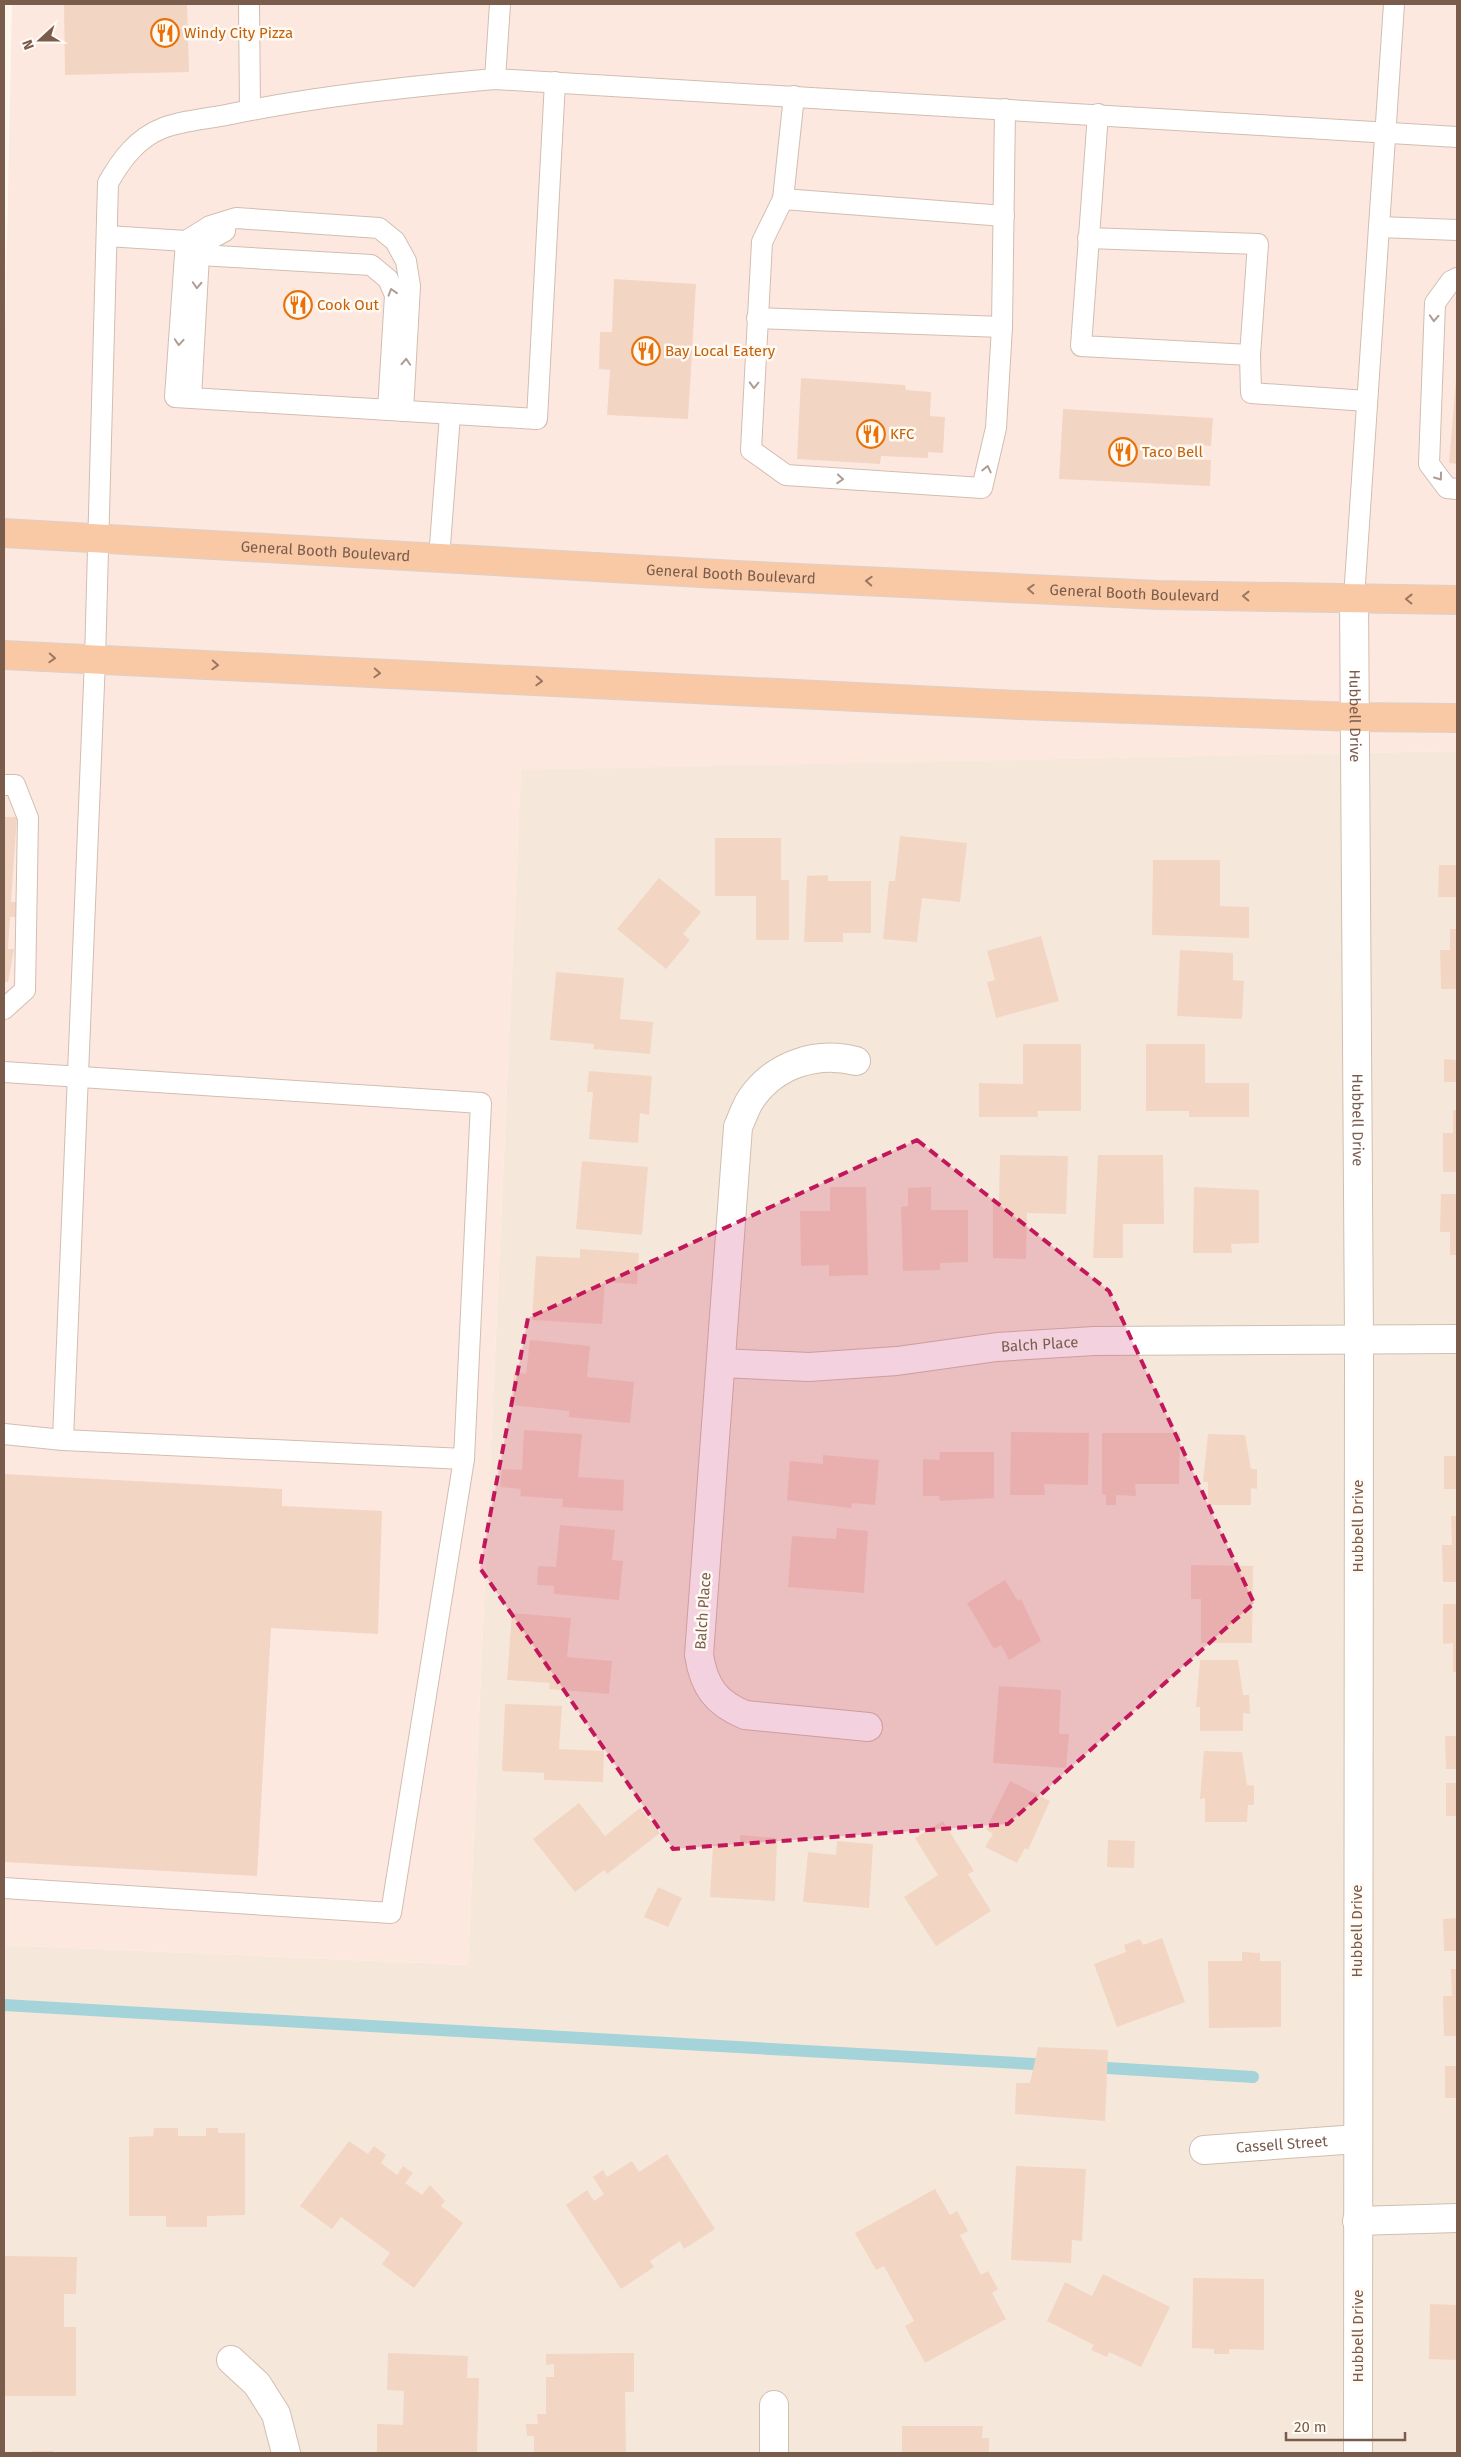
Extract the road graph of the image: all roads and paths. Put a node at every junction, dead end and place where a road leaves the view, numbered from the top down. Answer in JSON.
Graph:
{"nodes":[{"id":1,"x":250,"y":4,"type":"edge"},
{"id":2,"x":500,"y":4,"type":"edge"},
{"id":3,"x":1394,"y":4,"type":"edge"},
{"id":4,"x":495,"y":79,"type":"junction"},
{"id":5,"x":555,"y":82,"type":"junction"},
{"id":6,"x":794,"y":96,"type":"junction"},
{"id":7,"x":1005,"y":109,"type":"junction"},
{"id":8,"x":250,"y":110,"type":"junction"},
{"id":9,"x":1098,"y":114,"type":"junction"},
{"id":10,"x":1386,"y":131,"type":"junction"},
{"id":11,"x":1457,"y":137,"type":"edge"},
{"id":12,"x":783,"y":199,"type":"junction"},
{"id":13,"x":1004,"y":216,"type":"junction"},
{"id":14,"x":1379,"y":227,"type":"junction"},
{"id":15,"x":1457,"y":230,"type":"edge"},
{"id":16,"x":106,"y":236,"type":"junction"},
{"id":17,"x":1088,"y":238,"type":"junction"},
{"id":18,"x":192,"y":248,"type":"junction"},
{"id":19,"x":1457,"y":278,"type":"edge"},
{"id":20,"x":757,"y":318,"type":"junction"},
{"id":21,"x":1002,"y":327,"type":"junction"},
{"id":22,"x":1250,"y":355,"type":"junction"},
{"id":23,"x":1367,"y":402,"type":"junction"},
{"id":24,"x":396,"y":411,"type":"junction"},
{"id":25,"x":450,"y":415,"type":"junction"},
{"id":26,"x":1457,"y":489,"type":"edge"},
{"id":27,"x":4,"y":533,"type":"edge"},
{"id":28,"x":98,"y":539,"type":"junction"},
{"id":29,"x":439,"y":558,"type":"junction"},
{"id":30,"x":1354,"y":598,"type":"junction"},
{"id":31,"x":1457,"y":600,"type":"edge"},
{"id":32,"x":4,"y":655,"type":"edge"},
{"id":33,"x":95,"y":660,"type":"junction"},
{"id":34,"x":1355,"y":717,"type":"junction"},
{"id":35,"x":1457,"y":718,"type":"edge"},
{"id":36,"x":4,"y":785,"type":"edge"},
{"id":37,"x":4,"y":1009,"type":"edge"},
{"id":38,"x":856,"y":1061,"type":"dead end"},
{"id":39,"x":4,"y":1072,"type":"edge"},
{"id":40,"x":78,"y":1075,"type":"junction"},
{"id":41,"x":1359,"y":1339,"type":"junction"},
{"id":42,"x":1457,"y":1339,"type":"edge"},
{"id":43,"x":721,"y":1363,"type":"junction"},
{"id":44,"x":4,"y":1434,"type":"edge"},
{"id":45,"x":63,"y":1440,"type":"junction"},
{"id":46,"x":464,"y":1459,"type":"junction"},
{"id":47,"x":868,"y":1727,"type":"dead end"},
{"id":48,"x":4,"y":1888,"type":"edge"},
{"id":49,"x":1357,"y":2140,"type":"junction"},
{"id":50,"x":1204,"y":2150,"type":"dead end"},
{"id":51,"x":1457,"y":2218,"type":"edge"},
{"id":52,"x":1357,"y":2220,"type":"junction"},
{"id":53,"x":230,"y":2360,"type":"dead end"},
{"id":54,"x":774,"y":2404,"type":"dead end"},
{"id":55,"x":286,"y":2453,"type":"edge"},
{"id":56,"x":774,"y":2453,"type":"edge"},
{"id":57,"x":1358,"y":2453,"type":"edge"}],
"edges":[{"from":1,"to":8,"type":"lane"},
{"from":2,"to":4,"type":"lane"},
{"from":3,"to":10,"type":"lane"},
{"from":4,"to":5,"type":"lane"},
{"from":4,"to":8,"type":"lane"},
{"from":5,"to":6,"type":"lane"},
{"from":5,"to":25,"type":"lane"},
{"from":6,"to":7,"type":"lane"},
{"from":6,"to":12,"type":"lane"},
{"from":7,"to":9,"type":"lane"},
{"from":7,"to":13,"type":"lane"},
{"from":8,"to":16,"type":"lane"},
{"from":9,"to":10,"type":"lane"},
{"from":9,"to":17,"type":"lane"},
{"from":10,"to":11,"type":"lane"},
{"from":10,"to":14,"type":"lane"},
{"from":12,"to":13,"type":"lane"},
{"from":12,"to":20,"type":"lane"},
{"from":13,"to":21,"type":"lane"},
{"from":14,"to":15,"type":"lane"},
{"from":14,"to":23,"type":"lane"},
{"from":16,"to":18,"type":"lane"},
{"from":16,"to":28,"type":"lane"},
{"from":17,"to":22,"type":"lane"},
{"from":17,"to":22,"type":"lane"},
{"from":24,"to":18,"type":"lane","one_way":true},
{"from":18,"to":24,"type":"lane","one_way":true},
{"from":24,"to":18,"type":"lane","one_way":true},
{"from":19,"to":26,"type":"lane","one_way":true},
{"from":20,"to":21,"type":"lane"},
{"from":20,"to":21,"type":"lane","one_way":true},
{"from":22,"to":23,"type":"lane"},
{"from":23,"to":30,"type":"lane"},
{"from":24,"to":25,"type":"lane"},
{"from":25,"to":29,"type":"lane"},
{"from":27,"to":28,"type":"highway","name":"General Booth Boulevard"},
{"from":28,"to":29,"type":"highway","name":"General Booth Boulevard"},
{"from":28,"to":33,"type":"lane"},
{"from":30,"to":29,"type":"highway","name":"General Booth Boulevard","one_way":true},
{"from":31,"to":30,"type":"highway","name":"General Booth Boulevard","one_way":true},
{"from":30,"to":34,"type":"street","name":"Hubbell Drive"},
{"from":32,"to":33,"type":"highway","one_way":true},
{"from":33,"to":34,"type":"highway","one_way":true},
{"from":33,"to":40,"type":"lane"},
{"from":34,"to":35,"type":"highway"},
{"from":34,"to":41,"type":"street","name":"Hubbell Drive"},
{"from":36,"to":37,"type":"lane"},
{"from":38,"to":43,"type":"street","name":"Balch Place"},
{"from":39,"to":40,"type":"lane"},
{"from":40,"to":45,"type":"lane"},
{"from":40,"to":46,"type":"lane"},
{"from":41,"to":42,"type":"street","name":"Balch Place"},
{"from":41,"to":43,"type":"street","name":"Balch Place"},
{"from":41,"to":49,"type":"street","name":"Hubbell Drive"},
{"from":43,"to":47,"type":"street","name":"Balch Place"},
{"from":44,"to":45,"type":"lane"},
{"from":45,"to":46,"type":"lane"},
{"from":46,"to":48,"type":"lane"},
{"from":49,"to":50,"type":"street","name":"Cassell Street"},
{"from":49,"to":52,"type":"street","name":"Hubbell Drive"},
{"from":51,"to":52,"type":"street"},
{"from":52,"to":57,"type":"street","name":"Hubbell Drive"},
{"from":53,"to":55,"type":"street"},
{"from":54,"to":56,"type":"street"}]}
